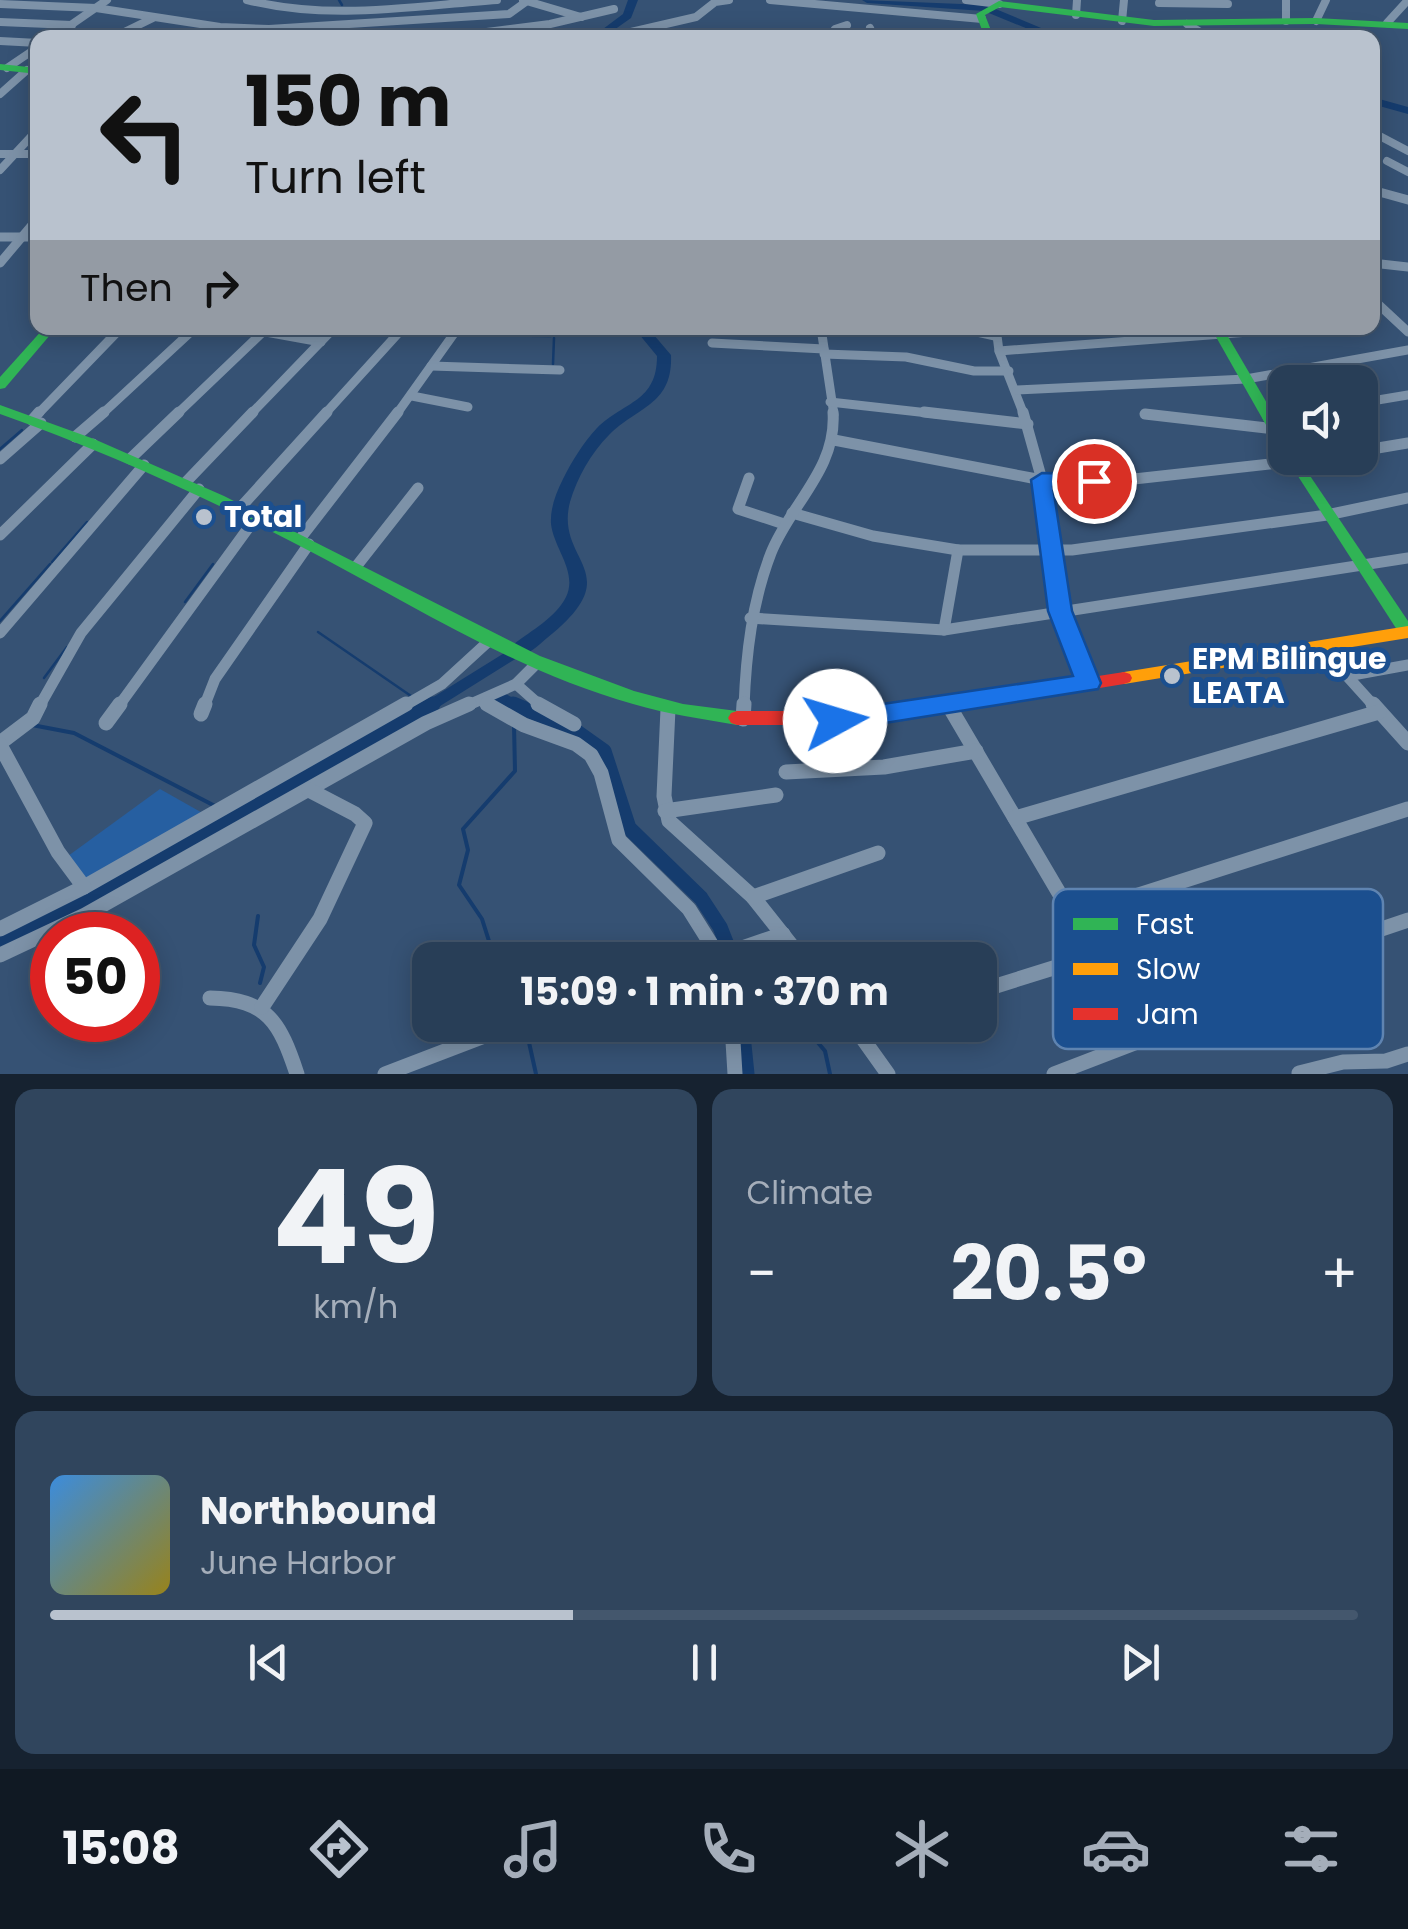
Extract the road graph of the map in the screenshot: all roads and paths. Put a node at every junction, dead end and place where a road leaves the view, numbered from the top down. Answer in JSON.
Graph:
{"nodes":[{"id":1,"x":107,"y":0,"type":"edge"},
{"id":2,"x":246,"y":0,"type":"edge"},
{"id":3,"x":342,"y":0,"type":"edge"},
{"id":4,"x":494,"y":0,"type":"edge"},
{"id":5,"x":518,"y":0,"type":"edge"},
{"id":6,"x":598,"y":0,"type":"edge"},
{"id":7,"x":729,"y":0,"type":"edge"},
{"id":8,"x":770,"y":0,"type":"edge"},
{"id":9,"x":966,"y":0,"type":"edge"},
{"id":10,"x":1124,"y":0,"type":"edge"},
{"id":11,"x":1286,"y":0,"type":"edge"},
{"id":12,"x":1326,"y":0,"type":"edge"},
{"id":13,"x":1408,"y":0,"type":"edge"},
{"id":14,"x":527,"y":1,"type":"edge"},
{"id":15,"x":1158,"y":1,"type":"edge"},
{"id":16,"x":1227,"y":2,"type":"edge"},
{"id":17,"x":0,"y":4,"type":"edge"},
{"id":18,"x":999,"y":4,"type":"junction"},
{"id":19,"x":1076,"y":7,"type":"edge"},
{"id":20,"x":96,"y":8,"type":"junction"},
{"id":21,"x":344,"y":10,"type":"junction"},
{"id":22,"x":156,"y":16,"type":"junction"},
{"id":23,"x":582,"y":18,"type":"junction"},
{"id":24,"x":1122,"y":21,"type":"junction"},
{"id":25,"x":1286,"y":21,"type":"junction"},
{"id":26,"x":1316,"y":21,"type":"junction"},
{"id":27,"x":0,"y":22,"type":"edge"},
{"id":28,"x":1239,"y":22,"type":"junction"},
{"id":29,"x":1387,"y":23,"type":"junction"},
{"id":30,"x":1154,"y":24,"type":"junction"},
{"id":31,"x":1188,"y":24,"type":"junction"},
{"id":32,"x":72,"y":25,"type":"junction"},
{"id":33,"x":846,"y":25,"type":"dead end"},
{"id":34,"x":342,"y":26,"type":"junction"},
{"id":35,"x":532,"y":26,"type":"junction"},
{"id":36,"x":1408,"y":26,"type":"edge"},
{"id":37,"x":986,"y":27,"type":"edge"},
{"id":38,"x":64,"y":30,"type":"edge"},
{"id":39,"x":128,"y":30,"type":"edge"},
{"id":40,"x":341,"y":30,"type":"edge"},
{"id":41,"x":501,"y":30,"type":"edge"},
{"id":42,"x":532,"y":30,"type":"edge"},
{"id":43,"x":635,"y":30,"type":"edge"},
{"id":44,"x":837,"y":30,"type":"edge"},
{"id":45,"x":1197,"y":30,"type":"edge"},
{"id":46,"x":0,"y":41,"type":"edge"},
{"id":47,"x":30,"y":44,"type":"edge"},
{"id":48,"x":30,"y":50,"type":"edge"},
{"id":49,"x":4,"y":68,"type":"edge"},
{"id":50,"x":30,"y":70,"type":"edge"},
{"id":51,"x":30,"y":72,"type":"edge"},
{"id":52,"x":0,"y":94,"type":"edge"},
{"id":53,"x":1380,"y":136,"type":"edge"},
{"id":54,"x":30,"y":138,"type":"edge"},
{"id":55,"x":1408,"y":151,"type":"edge"},
{"id":56,"x":0,"y":154,"type":"edge"},
{"id":57,"x":15,"y":154,"type":"junction"},
{"id":58,"x":30,"y":154,"type":"edge"},
{"id":59,"x":1387,"y":161,"type":"dead end"},
{"id":60,"x":0,"y":170,"type":"edge"},
{"id":61,"x":1408,"y":172,"type":"edge"},
{"id":62,"x":1380,"y":192,"type":"edge"},
{"id":63,"x":1408,"y":200,"type":"edge"},
{"id":64,"x":30,"y":228,"type":"edge"},
{"id":65,"x":0,"y":236,"type":"edge"},
{"id":66,"x":22,"y":237,"type":"junction"},
{"id":67,"x":30,"y":237,"type":"edge"},
{"id":68,"x":0,"y":263,"type":"edge"},
{"id":69,"x":1380,"y":263,"type":"edge"},
{"id":70,"x":1408,"y":267,"type":"edge"},
{"id":71,"x":1380,"y":306,"type":"edge"},
{"id":72,"x":1390,"y":318,"type":"junction"},
{"id":73,"x":1380,"y":319,"type":"edge"},
{"id":74,"x":1408,"y":332,"type":"edge"},
{"id":75,"x":44,"y":335,"type":"edge"},
{"id":76,"x":115,"y":335,"type":"edge"},
{"id":77,"x":188,"y":335,"type":"edge"},
{"id":78,"x":259,"y":335,"type":"edge"},
{"id":79,"x":291,"y":335,"type":"edge"},
{"id":80,"x":328,"y":335,"type":"edge"},
{"id":81,"x":397,"y":335,"type":"edge"},
{"id":82,"x":453,"y":335,"type":"edge"},
{"id":83,"x":822,"y":335,"type":"edge"},
{"id":84,"x":996,"y":335,"type":"edge"},
{"id":85,"x":1173,"y":335,"type":"edge"},
{"id":86,"x":1221,"y":335,"type":"edge"},
{"id":87,"x":321,"y":342,"type":"junction"},
{"id":88,"x":712,"y":343,"type":"dead end"},
{"id":89,"x":999,"y":350,"type":"junction"},
{"id":90,"x":1408,"y":350,"type":"edge"},
{"id":91,"x":824,"y":351,"type":"junction"},
{"id":92,"x":432,"y":366,"type":"junction"},
{"id":93,"x":560,"y":370,"type":"dead end"},
{"id":94,"x":1009,"y":371,"type":"junction"},
{"id":95,"x":1246,"y":380,"type":"junction"},
{"id":96,"x":0,"y":385,"type":"edge"},
{"id":97,"x":1017,"y":390,"type":"junction"},
{"id":98,"x":1408,"y":395,"type":"edge"},
{"id":99,"x":412,"y":396,"type":"junction"},
{"id":100,"x":1378,"y":400,"type":"edge"},
{"id":101,"x":830,"y":402,"type":"junction"},
{"id":102,"x":468,"y":408,"type":"dead end"},
{"id":103,"x":1268,"y":409,"type":"edge"},
{"id":104,"x":0,"y":410,"type":"edge"},
{"id":105,"x":1145,"y":414,"type":"dead end"},
{"id":106,"x":1268,"y":420,"type":"edge"},
{"id":107,"x":37,"y":421,"type":"junction"},
{"id":108,"x":1028,"y":424,"type":"junction"},
{"id":109,"x":75,"y":437,"type":"junction"},
{"id":110,"x":834,"y":440,"type":"junction"},
{"id":111,"x":1408,"y":443,"type":"edge"},
{"id":112,"x":93,"y":444,"type":"junction"},
{"id":113,"x":1378,"y":449,"type":"edge"},
{"id":114,"x":0,"y":459,"type":"edge"},
{"id":115,"x":137,"y":462,"type":"junction"},
{"id":116,"x":1268,"y":463,"type":"edge"},
{"id":117,"x":1302,"y":475,"type":"edge"},
{"id":118,"x":748,"y":478,"type":"dead end"},
{"id":119,"x":1042,"y":480,"type":"junction"},
{"id":120,"x":192,"y":486,"type":"junction"},
{"id":121,"x":418,"y":488,"type":"dead end"},
{"id":122,"x":1408,"y":498,"type":"edge"},
{"id":123,"x":240,"y":508,"type":"junction"},
{"id":124,"x":792,"y":512,"type":"junction"},
{"id":125,"x":1327,"y":515,"type":"junction"},
{"id":126,"x":257,"y":516,"type":"junction"},
{"id":127,"x":784,"y":524,"type":"junction"},
{"id":128,"x":0,"y":535,"type":"edge"},
{"id":129,"x":304,"y":541,"type":"junction"},
{"id":130,"x":958,"y":550,"type":"junction"},
{"id":131,"x":1052,"y":550,"type":"junction"},
{"id":132,"x":1408,"y":558,"type":"edge"},
{"id":133,"x":1360,"y":566,"type":"junction"},
{"id":134,"x":355,"y":568,"type":"junction"},
{"id":135,"x":1060,"y":611,"type":"junction"},
{"id":136,"x":750,"y":618,"type":"junction"},
{"id":137,"x":944,"y":630,"type":"junction"},
{"id":138,"x":0,"y":632,"type":"edge"},
{"id":139,"x":1408,"y":632,"type":"edge"},
{"id":140,"x":494,"y":642,"type":"junction"},
{"id":141,"x":533,"y":662,"type":"junction"},
{"id":142,"x":1408,"y":665,"type":"edge"},
{"id":143,"x":1089,"y":683,"type":"junction"},
{"id":144,"x":516,"y":684,"type":"junction"},
{"id":145,"x":482,"y":701,"type":"junction"},
{"id":146,"x":950,"y":706,"type":"junction"},
{"id":147,"x":668,"y":709,"type":"junction"},
{"id":148,"x":1379,"y":712,"type":"junction"},
{"id":149,"x":201,"y":714,"type":"dead end"},
{"id":150,"x":743,"y":719,"type":"junction"},
{"id":151,"x":106,"y":724,"type":"dead end"},
{"id":152,"x":574,"y":724,"type":"dead end"},
{"id":153,"x":1408,"y":743,"type":"edge"},
{"id":154,"x":0,"y":744,"type":"edge"},
{"id":155,"x":976,"y":751,"type":"junction"},
{"id":156,"x":786,"y":772,"type":"dead end"},
{"id":157,"x":309,"y":790,"type":"junction"},
{"id":158,"x":776,"y":795,"type":"dead end"},
{"id":159,"x":1408,"y":809,"type":"edge"},
{"id":160,"x":665,"y":811,"type":"junction"},
{"id":161,"x":1015,"y":818,"type":"junction"},
{"id":162,"x":878,"y":853,"type":"dead end"},
{"id":163,"x":84,"y":887,"type":"junction"},
{"id":164,"x":1057,"y":889,"type":"edge"},
{"id":165,"x":1158,"y":889,"type":"edge"},
{"id":166,"x":754,"y":896,"type":"junction"},
{"id":167,"x":1408,"y":920,"type":"edge"},
{"id":168,"x":0,"y":928,"type":"edge"},
{"id":169,"x":1383,"y":928,"type":"edge"},
{"id":170,"x":783,"y":934,"type":"junction"},
{"id":171,"x":707,"y":942,"type":"edge"},
{"id":172,"x":760,"y":942,"type":"edge"},
{"id":173,"x":789,"y":942,"type":"edge"},
{"id":174,"x":0,"y":955,"type":"edge"},
{"id":175,"x":1053,"y":968,"type":"edge"},
{"id":176,"x":997,"y":986,"type":"edge"},
{"id":177,"x":210,"y":998,"type":"dead end"},
{"id":178,"x":262,"y":1007,"type":"junction"},
{"id":179,"x":469,"y":1042,"type":"edge"},
{"id":180,"x":733,"y":1042,"type":"edge"},
{"id":181,"x":865,"y":1042,"type":"edge"},
{"id":182,"x":1119,"y":1049,"type":"edge"},
{"id":183,"x":1408,"y":1054,"type":"edge"},
{"id":184,"x":1299,"y":1073,"type":"edge"},
{"id":185,"x":298,"y":1074,"type":"edge"},
{"id":186,"x":385,"y":1074,"type":"edge"},
{"id":187,"x":735,"y":1074,"type":"edge"},
{"id":188,"x":888,"y":1074,"type":"edge"},
{"id":189,"x":1054,"y":1074,"type":"edge"}],
"edges":[{"from":1,"to":20,"type":"street"},
{"from":2,"to":21,"type":"street"},
{"from":3,"to":21,"type":"street"},
{"from":4,"to":21,"type":"street"},
{"from":5,"to":14,"type":"street"},
{"from":6,"to":23,"type":"street"},
{"from":7,"to":43,"type":"street"},
{"from":8,"to":37,"type":"street"},
{"from":9,"to":18,"type":"street"},
{"from":10,"to":24,"type":"street"},
{"from":11,"to":25,"type":"street"},
{"from":12,"to":26,"type":"street"},
{"from":13,"to":29,"type":"street"},
{"from":14,"to":23,"type":"street"},
{"from":14,"to":34,"type":"street"},
{"from":15,"to":16,"type":"street"},
{"from":15,"to":30,"type":"street"},
{"from":16,"to":28,"type":"street"},
{"from":17,"to":20,"type":"street"},
{"from":18,"to":19,"type":"main road"},
{"from":18,"to":37,"type":"main road"},
{"from":19,"to":24,"type":"main road"},
{"from":20,"to":22,"type":"street"},
{"from":20,"to":32,"type":"street"},
{"from":21,"to":34,"type":"street"},
{"from":22,"to":34,"type":"street"},
{"from":22,"to":39,"type":"street"},
{"from":23,"to":35,"type":"street"},
{"from":24,"to":30,"type":"main road"},
{"from":25,"to":26,"type":"main road"},
{"from":25,"to":28,"type":"main road"},
{"from":26,"to":29,"type":"main road"},
{"from":27,"to":32,"type":"street"},
{"from":28,"to":31,"type":"main road"},
{"from":29,"to":36,"type":"main road"},
{"from":30,"to":31,"type":"main road"},
{"from":31,"to":45,"type":"street"},
{"from":32,"to":38,"type":"street"},
{"from":33,"to":44,"type":"street"},
{"from":34,"to":40,"type":"street"},
{"from":35,"to":41,"type":"street"},
{"from":35,"to":42,"type":"street"},
{"from":46,"to":47,"type":"street"},
{"from":48,"to":49,"type":"street"},
{"from":49,"to":50,"type":"main road"},
{"from":51,"to":52,"type":"street"},
{"from":53,"to":55,"type":"street"},
{"from":54,"to":57,"type":"street"},
{"from":56,"to":57,"type":"street"},
{"from":57,"to":58,"type":"street"},
{"from":57,"to":60,"type":"street"},
{"from":59,"to":61,"type":"street"},
{"from":62,"to":63,"type":"street"},
{"from":64,"to":66,"type":"street"},
{"from":65,"to":66,"type":"street"},
{"from":66,"to":67,"type":"street"},
{"from":66,"to":68,"type":"street"},
{"from":69,"to":70,"type":"street"},
{"from":71,"to":72,"type":"street"},
{"from":72,"to":73,"type":"street"},
{"from":72,"to":74,"type":"street"},
{"from":75,"to":96,"type":"main road"},
{"from":76,"to":107,"type":"street"},
{"from":77,"to":109,"type":"street"},
{"from":78,"to":115,"type":"street"},
{"from":79,"to":87,"type":"street"},
{"from":80,"to":87,"type":"street"},
{"from":81,"to":123,"type":"street"},
{"from":82,"to":92,"type":"street"},
{"from":83,"to":91,"type":"street"},
{"from":84,"to":89,"type":"street"},
{"from":85,"to":89,"type":"street"},
{"from":86,"to":95,"type":"main road"},
{"from":87,"to":120,"type":"street"},
{"from":88,"to":91,"type":"street"},
{"from":89,"to":94,"type":"street"},
{"from":90,"to":95,"type":"street"},
{"from":91,"to":94,"type":"street"},
{"from":91,"to":101,"type":"street"},
{"from":92,"to":93,"type":"street"},
{"from":92,"to":99,"type":"street"},
{"from":94,"to":97,"type":"street"},
{"from":95,"to":97,"type":"street"},
{"from":95,"to":103,"type":"main road"},
{"from":97,"to":108,"type":"street"},
{"from":98,"to":100,"type":"street"},
{"from":99,"to":102,"type":"street"},
{"from":99,"to":129,"type":"street"},
{"from":101,"to":108,"type":"street"},
{"from":101,"to":110,"type":"street"},
{"from":104,"to":107,"type":"main road"},
{"from":105,"to":106,"type":"street"},
{"from":107,"to":109,"type":"main road"},
{"from":107,"to":114,"type":"street"},
{"from":108,"to":119,"type":"street"},
{"from":109,"to":112,"type":"main road"},
{"from":110,"to":119,"type":"street"},
{"from":110,"to":124,"type":"street"},
{"from":111,"to":113,"type":"street"},
{"from":112,"to":115,"type":"main road"},
{"from":112,"to":128,"type":"street"},
{"from":115,"to":120,"type":"main road"},
{"from":115,"to":138,"type":"street"},
{"from":116,"to":119,"type":"street"},
{"from":117,"to":125,"type":"main road"},
{"from":118,"to":127,"type":"street"},
{"from":119,"to":131,"type":"street"},
{"from":120,"to":123,"type":"main road"},
{"from":120,"to":154,"type":"street"},
{"from":121,"to":134,"type":"street"},
{"from":122,"to":125,"type":"street"},
{"from":123,"to":126,"type":"main road"},
{"from":124,"to":127,"type":"street"},
{"from":124,"to":130,"type":"street"},
{"from":125,"to":131,"type":"street"},
{"from":125,"to":133,"type":"main road"},
{"from":126,"to":129,"type":"main road"},
{"from":126,"to":151,"type":"street"},
{"from":127,"to":136,"type":"street"},
{"from":129,"to":134,"type":"main road"},
{"from":129,"to":149,"type":"street"},
{"from":130,"to":131,"type":"street"},
{"from":130,"to":137,"type":"street"},
{"from":131,"to":135,"type":"street"},
{"from":132,"to":133,"type":"street"},
{"from":133,"to":135,"type":"street"},
{"from":133,"to":139,"type":"main road"},
{"from":134,"to":140,"type":"main road"},
{"from":135,"to":137,"type":"street"},
{"from":135,"to":143,"type":"street"},
{"from":136,"to":137,"type":"street"},
{"from":136,"to":150,"type":"street"},
{"from":139,"to":143,"type":"main road"},
{"from":140,"to":141,"type":"main road"},
{"from":140,"to":163,"type":"street"},
{"from":141,"to":144,"type":"street"},
{"from":141,"to":147,"type":"main road"},
{"from":142,"to":148,"type":"street"},
{"from":143,"to":146,"type":"main road"},
{"from":144,"to":145,"type":"street"},
{"from":144,"to":152,"type":"street"},
{"from":145,"to":157,"type":"street"},
{"from":145,"to":171,"type":"street"},
{"from":146,"to":150,"type":"main road"},
{"from":146,"to":155,"type":"street"},
{"from":147,"to":150,"type":"main road"},
{"from":147,"to":160,"type":"street"},
{"from":148,"to":153,"type":"street"},
{"from":148,"to":161,"type":"street"},
{"from":154,"to":163,"type":"street"},
{"from":155,"to":156,"type":"street"},
{"from":155,"to":161,"type":"street"},
{"from":157,"to":174,"type":"street"},
{"from":157,"to":178,"type":"street"},
{"from":158,"to":160,"type":"street"},
{"from":159,"to":165,"type":"street"},
{"from":160,"to":166,"type":"street"},
{"from":161,"to":164,"type":"street"},
{"from":162,"to":166,"type":"street"},
{"from":163,"to":168,"type":"street"},
{"from":166,"to":170,"type":"street"},
{"from":167,"to":169,"type":"street"},
{"from":170,"to":172,"type":"street"},
{"from":170,"to":173,"type":"street"},
{"from":175,"to":176,"type":"street"},
{"from":177,"to":178,"type":"street"},
{"from":178,"to":185,"type":"street"},
{"from":179,"to":186,"type":"street"},
{"from":180,"to":187,"type":"street"},
{"from":181,"to":188,"type":"street"},
{"from":182,"to":189,"type":"street"},
{"from":183,"to":184,"type":"street"}]}
